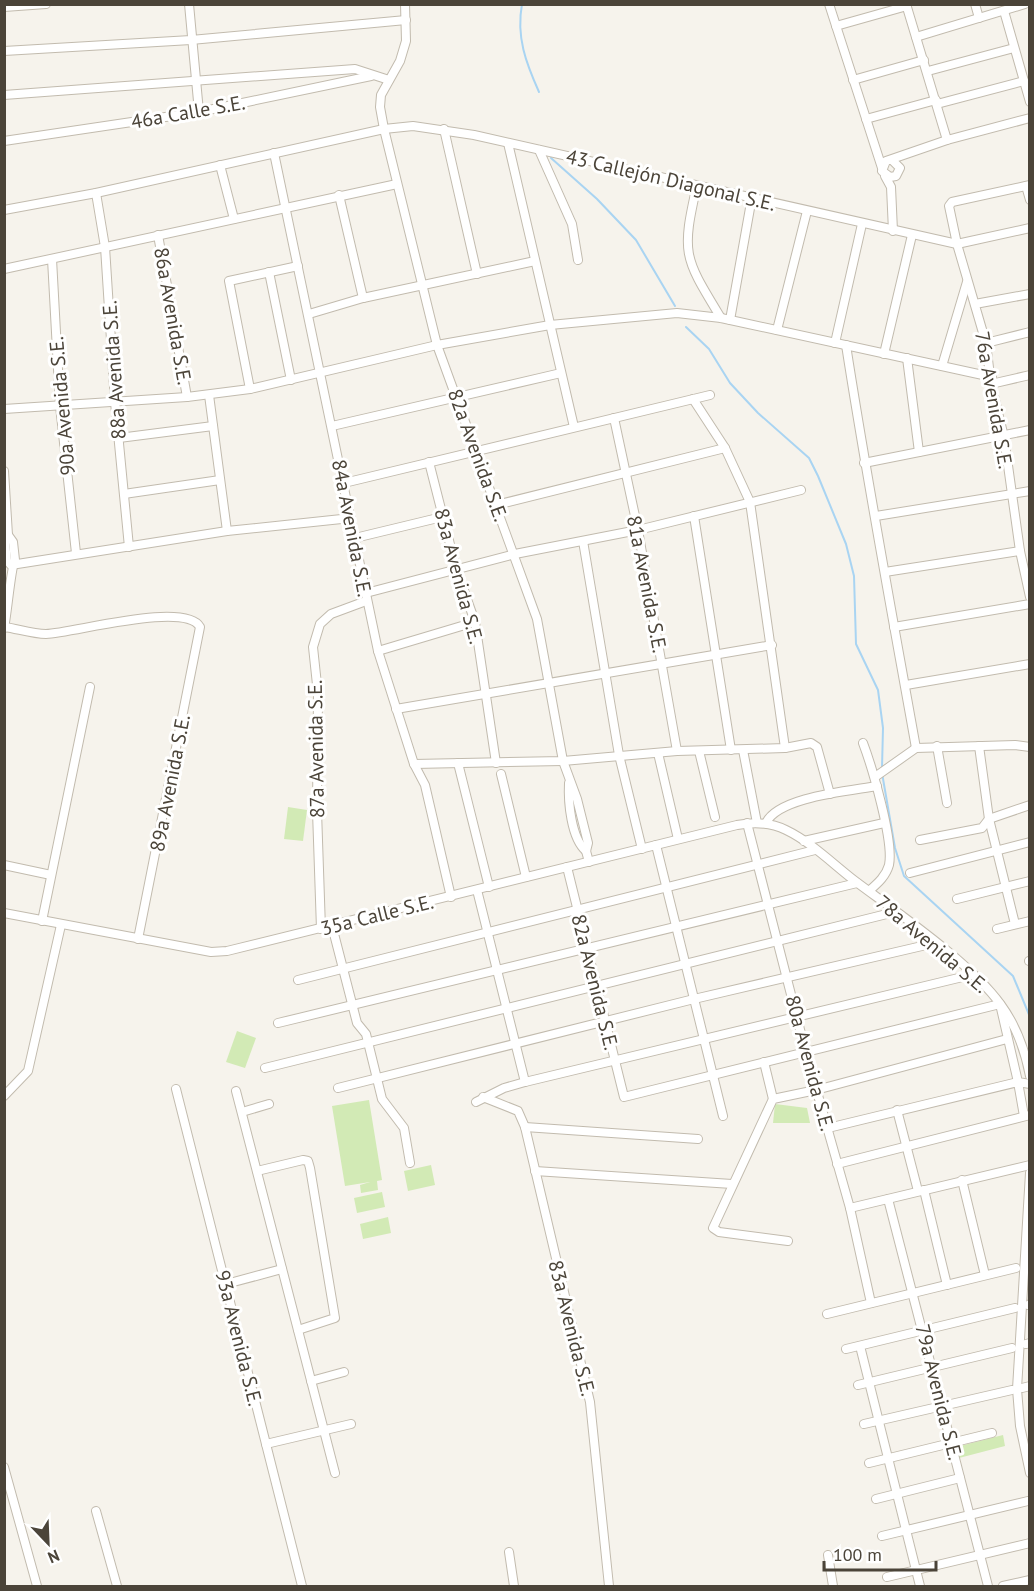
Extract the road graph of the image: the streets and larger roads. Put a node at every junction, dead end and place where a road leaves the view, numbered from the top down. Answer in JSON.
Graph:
{"nodes":[{"id":1,"x":46,"y":4,"type":"edge"},
{"id":2,"x":189,"y":4,"type":"edge"},
{"id":3,"x":405,"y":4,"type":"edge"},
{"id":4,"x":829,"y":4,"type":"edge"},
{"id":5,"x":975,"y":4,"type":"edge"},
{"id":6,"x":1024,"y":4,"type":"edge"},
{"id":7,"x":906,"y":5,"type":"edge"},
{"id":8,"x":4,"y":7,"type":"edge"},
{"id":9,"x":1004,"y":11,"type":"junction"},
{"id":10,"x":979,"y":18,"type":"junction"},
{"id":11,"x":406,"y":20,"type":"junction"},
{"id":12,"x":836,"y":26,"type":"junction"},
{"id":13,"x":916,"y":37,"type":"junction"},
{"id":14,"x":191,"y":40,"type":"junction"},
{"id":15,"x":1014,"y":48,"type":"junction"},
{"id":16,"x":4,"y":51,"type":"edge"},
{"id":17,"x":924,"y":60,"type":"junction"},
{"id":18,"x":928,"y":71,"type":"junction"},
{"id":19,"x":371,"y":76,"type":"junction"},
{"id":20,"x":389,"y":80,"type":"junction"},
{"id":21,"x":854,"y":80,"type":"junction"},
{"id":22,"x":1024,"y":81,"type":"junction"},
{"id":23,"x":195,"y":82,"type":"junction"},
{"id":24,"x":4,"y":95,"type":"edge"},
{"id":25,"x":936,"y":102,"type":"junction"},
{"id":26,"x":1029,"y":102,"type":"edge"},
{"id":27,"x":199,"y":112,"type":"junction"},
{"id":28,"x":1029,"y":118,"type":"edge"},
{"id":29,"x":866,"y":119,"type":"junction"},
{"id":30,"x":384,"y":129,"type":"junction"},
{"id":31,"x":444,"y":129,"type":"junction"},
{"id":32,"x":947,"y":140,"type":"junction"},
{"id":33,"x":4,"y":141,"type":"edge"},
{"id":34,"x":508,"y":142,"type":"junction"},
{"id":35,"x":538,"y":150,"type":"junction"},
{"id":36,"x":274,"y":153,"type":"junction"},
{"id":37,"x":878,"y":153,"type":"junction"},
{"id":38,"x":219,"y":165,"type":"junction"},
{"id":39,"x":895,"y":165,"type":"junction"},
{"id":40,"x":884,"y":172,"type":"junction"},
{"id":41,"x":397,"y":184,"type":"junction"},
{"id":42,"x":697,"y":185,"type":"junction"},
{"id":43,"x":1028,"y":186,"type":"edge"},
{"id":44,"x":891,"y":187,"type":"junction"},
{"id":45,"x":96,"y":193,"type":"junction"},
{"id":46,"x":339,"y":195,"type":"junction"},
{"id":47,"x":753,"y":197,"type":"junction"},
{"id":48,"x":1029,"y":200,"type":"edge"},
{"id":49,"x":285,"y":207,"type":"junction"},
{"id":50,"x":4,"y":210,"type":"edge"},
{"id":51,"x":807,"y":211,"type":"junction"},
{"id":52,"x":234,"y":219,"type":"junction"},
{"id":53,"x":862,"y":224,"type":"junction"},
{"id":54,"x":1029,"y":228,"type":"edge"},
{"id":55,"x":893,"y":231,"type":"junction"},
{"id":56,"x":912,"y":235,"type":"junction"},
{"id":57,"x":158,"y":236,"type":"junction"},
{"id":58,"x":957,"y":244,"type":"junction"},
{"id":59,"x":105,"y":247,"type":"junction"},
{"id":60,"x":51,"y":259,"type":"junction"},
{"id":61,"x":578,"y":260,"type":"dead end"},
{"id":62,"x":535,"y":261,"type":"junction"},
{"id":63,"x":298,"y":266,"type":"junction"},
{"id":64,"x":4,"y":269,"type":"edge"},
{"id":65,"x":269,"y":272,"type":"junction"},
{"id":66,"x":477,"y":274,"type":"junction"},
{"id":67,"x":967,"y":280,"type":"junction"},
{"id":68,"x":421,"y":285,"type":"junction"},
{"id":69,"x":1029,"y":294,"type":"edge"},
{"id":70,"x":363,"y":298,"type":"junction"},
{"id":71,"x":975,"y":304,"type":"junction"},
{"id":72,"x":309,"y":314,"type":"junction"},
{"id":73,"x":721,"y":318,"type":"junction"},
{"id":74,"x":730,"y":320,"type":"junction"},
{"id":75,"x":550,"y":325,"type":"junction"},
{"id":76,"x":777,"y":330,"type":"junction"},
{"id":77,"x":1029,"y":332,"type":"edge"},
{"id":78,"x":835,"y":343,"type":"junction"},
{"id":79,"x":986,"y":343,"type":"junction"},
{"id":80,"x":437,"y":345,"type":"junction"},
{"id":81,"x":846,"y":345,"type":"junction"},
{"id":82,"x":884,"y":354,"type":"junction"},
{"id":83,"x":907,"y":358,"type":"junction"},
{"id":84,"x":942,"y":366,"type":"junction"},
{"id":85,"x":321,"y":372,"type":"junction"},
{"id":86,"x":561,"y":374,"type":"junction"},
{"id":87,"x":1029,"y":378,"type":"edge"},
{"id":88,"x":291,"y":380,"type":"junction"},
{"id":89,"x":992,"y":381,"type":"junction"},
{"id":90,"x":250,"y":389,"type":"junction"},
{"id":91,"x":209,"y":395,"type":"junction"},
{"id":92,"x":710,"y":395,"type":"dead end"},
{"id":93,"x":187,"y":397,"type":"junction"},
{"id":94,"x":457,"y":399,"type":"junction"},
{"id":95,"x":693,"y":399,"type":"junction"},
{"id":96,"x":115,"y":402,"type":"junction"},
{"id":97,"x":60,"y":406,"type":"junction"},
{"id":98,"x":4,"y":410,"type":"edge"},
{"id":99,"x":614,"y":418,"type":"junction"},
{"id":100,"x":213,"y":426,"type":"junction"},
{"id":101,"x":332,"y":426,"type":"junction"},
{"id":102,"x":574,"y":427,"type":"junction"},
{"id":103,"x":1029,"y":430,"type":"edge"},
{"id":104,"x":1004,"y":436,"type":"junction"},
{"id":105,"x":119,"y":438,"type":"junction"},
{"id":106,"x":725,"y":448,"type":"junction"},
{"id":107,"x":476,"y":451,"type":"junction"},
{"id":108,"x":919,"y":452,"type":"junction"},
{"id":109,"x":429,"y":462,"type":"junction"},
{"id":110,"x":864,"y":463,"type":"junction"},
{"id":111,"x":4,"y":471,"type":"edge"},
{"id":112,"x":626,"y":474,"type":"junction"},
{"id":113,"x":220,"y":480,"type":"junction"},
{"id":114,"x":344,"y":483,"type":"junction"},
{"id":115,"x":801,"y":490,"type":"dead end"},
{"id":116,"x":1029,"y":491,"type":"edge"},
{"id":117,"x":124,"y":494,"type":"junction"},
{"id":118,"x":1011,"y":495,"type":"junction"},
{"id":119,"x":750,"y":502,"type":"junction"},
{"id":120,"x":496,"y":505,"type":"junction"},
{"id":121,"x":694,"y":516,"type":"junction"},
{"id":122,"x":876,"y":516,"type":"junction"},
{"id":123,"x":442,"y":517,"type":"junction"},
{"id":124,"x":351,"y":518,"type":"junction"},
{"id":125,"x":638,"y":530,"type":"junction"},
{"id":126,"x":227,"y":531,"type":"junction"},
{"id":127,"x":355,"y":538,"type":"junction"},
{"id":128,"x":583,"y":541,"type":"junction"},
{"id":129,"x":129,"y":546,"type":"junction"},
{"id":130,"x":1020,"y":551,"type":"junction"},
{"id":131,"x":76,"y":553,"type":"junction"},
{"id":132,"x":515,"y":554,"type":"junction"},
{"id":133,"x":11,"y":565,"type":"junction"},
{"id":134,"x":456,"y":568,"type":"junction"},
{"id":135,"x":885,"y":573,"type":"junction"},
{"id":136,"x":366,"y":597,"type":"junction"},
{"id":137,"x":1029,"y":597,"type":"edge"},
{"id":138,"x":1029,"y":604,"type":"edge"},
{"id":139,"x":475,"y":622,"type":"junction"},
{"id":140,"x":5,"y":627,"type":"edge"},
{"id":141,"x":894,"y":627,"type":"junction"},
{"id":142,"x":772,"y":645,"type":"junction"},
{"id":143,"x":378,"y":651,"type":"junction"},
{"id":144,"x":716,"y":654,"type":"junction"},
{"id":145,"x":662,"y":663,"type":"junction"},
{"id":146,"x":1029,"y":663,"type":"edge"},
{"id":147,"x":606,"y":673,"type":"junction"},
{"id":148,"x":549,"y":683,"type":"junction"},
{"id":149,"x":906,"y":685,"type":"junction"},
{"id":150,"x":90,"y":687,"type":"dead end"},
{"id":151,"x":487,"y":693,"type":"junction"},
{"id":152,"x":396,"y":709,"type":"junction"},
{"id":153,"x":863,"y":743,"type":"dead end"},
{"id":154,"x":937,"y":746,"type":"junction"},
{"id":155,"x":979,"y":746,"type":"junction"},
{"id":156,"x":785,"y":747,"type":"junction"},
{"id":157,"x":1029,"y":747,"type":"edge"},
{"id":158,"x":916,"y":748,"type":"junction"},
{"id":159,"x":731,"y":750,"type":"junction"},
{"id":160,"x":742,"y":750,"type":"junction"},
{"id":161,"x":677,"y":751,"type":"junction"},
{"id":162,"x":699,"y":751,"type":"junction"},
{"id":163,"x":658,"y":753,"type":"junction"},
{"id":164,"x":619,"y":755,"type":"junction"},
{"id":165,"x":563,"y":760,"type":"junction"},
{"id":166,"x":458,"y":763,"type":"junction"},
{"id":167,"x":496,"y":763,"type":"junction"},
{"id":168,"x":414,"y":764,"type":"junction"},
{"id":169,"x":501,"y":774,"type":"dead end"},
{"id":170,"x":875,"y":777,"type":"junction"},
{"id":171,"x":877,"y":786,"type":"junction"},
{"id":172,"x":830,"y":794,"type":"junction"},
{"id":173,"x":947,"y":803,"type":"dead end"},
{"id":174,"x":1029,"y":805,"type":"edge"},
{"id":175,"x":715,"y":817,"type":"dead end"},
{"id":176,"x":989,"y":819,"type":"junction"},
{"id":177,"x":747,"y":823,"type":"junction"},
{"id":178,"x":761,"y":823,"type":"junction"},
{"id":179,"x":884,"y":823,"type":"junction"},
{"id":180,"x":678,"y":840,"type":"junction"},
{"id":181,"x":920,"y":840,"type":"dead end"},
{"id":182,"x":804,"y":841,"type":"junction"},
{"id":183,"x":1029,"y":842,"type":"edge"},
{"id":184,"x":656,"y":845,"type":"junction"},
{"id":185,"x":642,"y":849,"type":"junction"},
{"id":186,"x":814,"y":850,"type":"junction"},
{"id":187,"x":997,"y":851,"type":"junction"},
{"id":188,"x":589,"y":862,"type":"junction"},
{"id":189,"x":4,"y":865,"type":"edge"},
{"id":190,"x":759,"y":865,"type":"junction"},
{"id":191,"x":567,"y":867,"type":"junction"},
{"id":192,"x":910,"y":873,"type":"dead end"},
{"id":193,"x":51,"y":875,"type":"junction"},
{"id":194,"x":526,"y":877,"type":"junction"},
{"id":195,"x":1029,"y":881,"type":"edge"},
{"id":196,"x":857,"y":883,"type":"junction"},
{"id":197,"x":489,"y":887,"type":"junction"},
{"id":198,"x":1006,"y":887,"type":"junction"},
{"id":199,"x":667,"y":888,"type":"junction"},
{"id":200,"x":477,"y":890,"type":"junction"},
{"id":201,"x":870,"y":890,"type":"junction"},
{"id":202,"x":451,"y":897,"type":"junction"},
{"id":203,"x":957,"y":899,"type":"dead end"},
{"id":204,"x":768,"y":904,"type":"junction"},
{"id":205,"x":578,"y":910,"type":"junction"},
{"id":206,"x":895,"y":912,"type":"junction"},
{"id":207,"x":4,"y":913,"type":"edge"},
{"id":208,"x":42,"y":921,"type":"junction"},
{"id":209,"x":1029,"y":921,"type":"edge"},
{"id":210,"x":1014,"y":924,"type":"junction"},
{"id":211,"x":61,"y":925,"type":"junction"},
{"id":212,"x":332,"y":926,"type":"junction"},
{"id":213,"x":676,"y":927,"type":"junction"},
{"id":214,"x":321,"y":929,"type":"junction"},
{"id":215,"x":997,"y":929,"type":"dead end"},
{"id":216,"x":488,"y":933,"type":"junction"},
{"id":217,"x":138,"y":939,"type":"junction"},
{"id":218,"x":777,"y":940,"type":"junction"},
{"id":219,"x":935,"y":943,"type":"junction"},
{"id":220,"x":587,"y":949,"type":"junction"},
{"id":221,"x":686,"y":963,"type":"junction"},
{"id":222,"x":344,"y":969,"type":"junction"},
{"id":223,"x":498,"y":971,"type":"junction"},
{"id":224,"x":971,"y":975,"type":"junction"},
{"id":225,"x":788,"y":978,"type":"junction"},
{"id":226,"x":298,"y":980,"type":"dead end"},
{"id":227,"x":596,"y":986,"type":"junction"},
{"id":228,"x":694,"y":999,"type":"junction"},
{"id":229,"x":1000,"y":1004,"type":"junction"},
{"id":230,"x":353,"y":1006,"type":"junction"},
{"id":231,"x":507,"y":1008,"type":"junction"},
{"id":232,"x":797,"y":1016,"type":"junction"},
{"id":233,"x":605,"y":1021,"type":"junction"},
{"id":234,"x":278,"y":1023,"type":"dead end"},
{"id":235,"x":704,"y":1037,"type":"junction"},
{"id":236,"x":1007,"y":1040,"type":"junction"},
{"id":237,"x":368,"y":1043,"type":"junction"},
{"id":238,"x":515,"y":1043,"type":"junction"},
{"id":239,"x":806,"y":1053,"type":"junction"},
{"id":240,"x":615,"y":1060,"type":"junction"},
{"id":241,"x":764,"y":1062,"type":"junction"},
{"id":242,"x":265,"y":1068,"type":"dead end"},
{"id":243,"x":713,"y":1075,"type":"junction"},
{"id":244,"x":1029,"y":1076,"type":"edge"},
{"id":245,"x":377,"y":1078,"type":"junction"},
{"id":246,"x":525,"y":1082,"type":"junction"},
{"id":247,"x":1018,"y":1082,"type":"junction"},
{"id":248,"x":1029,"y":1084,"type":"edge"},
{"id":249,"x":338,"y":1088,"type":"dead end"},
{"id":250,"x":176,"y":1089,"type":"dead end"},
{"id":251,"x":816,"y":1090,"type":"junction"},
{"id":252,"x":236,"y":1091,"type":"dead end"},
{"id":253,"x":4,"y":1096,"type":"edge"},
{"id":254,"x":773,"y":1099,"type":"junction"},
{"id":255,"x":269,"y":1104,"type":"dead end"},
{"id":256,"x":897,"y":1110,"type":"junction"},
{"id":257,"x":242,"y":1112,"type":"junction"},
{"id":258,"x":723,"y":1116,"type":"dead end"},
{"id":259,"x":1027,"y":1116,"type":"edge"},
{"id":260,"x":525,"y":1127,"type":"junction"},
{"id":261,"x":828,"y":1128,"type":"junction"},
{"id":262,"x":698,"y":1139,"type":"dead end"},
{"id":263,"x":907,"y":1146,"type":"junction"},
{"id":264,"x":410,"y":1162,"type":"dead end"},
{"id":265,"x":837,"y":1164,"type":"junction"},
{"id":266,"x":1029,"y":1165,"type":"edge"},
{"id":267,"x":535,"y":1171,"type":"junction"},
{"id":268,"x":257,"y":1172,"type":"junction"},
{"id":269,"x":1029,"y":1173,"type":"edge"},
{"id":270,"x":962,"y":1180,"type":"junction"},
{"id":271,"x":732,"y":1184,"type":"junction"},
{"id":272,"x":921,"y":1191,"type":"junction"},
{"id":273,"x":888,"y":1199,"type":"junction"},
{"id":274,"x":849,"y":1208,"type":"junction"},
{"id":275,"x":788,"y":1241,"type":"dead end"},
{"id":276,"x":1016,"y":1268,"type":"dead end"},
{"id":277,"x":282,"y":1269,"type":"junction"},
{"id":278,"x":986,"y":1275,"type":"junction"},
{"id":279,"x":226,"y":1284,"type":"junction"},
{"id":280,"x":947,"y":1285,"type":"junction"},
{"id":281,"x":914,"y":1293,"type":"junction"},
{"id":282,"x":871,"y":1304,"type":"junction"},
{"id":283,"x":1015,"y":1308,"type":"dead end"},
{"id":284,"x":827,"y":1314,"type":"dead end"},
{"id":285,"x":298,"y":1330,"type":"junction"},
{"id":286,"x":924,"y":1331,"type":"junction"},
{"id":287,"x":860,"y":1346,"type":"junction"},
{"id":288,"x":1012,"y":1348,"type":"dead end"},
{"id":289,"x":846,"y":1349,"type":"dead end"},
{"id":290,"x":933,"y":1368,"type":"junction"},
{"id":291,"x":344,"y":1372,"type":"dead end"},
{"id":292,"x":311,"y":1382,"type":"junction"},
{"id":293,"x":869,"y":1383,"type":"junction"},
{"id":294,"x":858,"y":1385,"type":"dead end"},
{"id":295,"x":1012,"y":1390,"type":"dead end"},
{"id":296,"x":942,"y":1405,"type":"junction"},
{"id":297,"x":878,"y":1420,"type":"junction"},
{"id":298,"x":351,"y":1424,"type":"dead end"},
{"id":299,"x":864,"y":1424,"type":"dead end"},
{"id":300,"x":324,"y":1431,"type":"junction"},
{"id":301,"x":992,"y":1433,"type":"dead end"},
{"id":302,"x":1026,"y":1438,"type":"edge"},
{"id":303,"x":952,"y":1443,"type":"junction"},
{"id":304,"x":266,"y":1444,"type":"junction"},
{"id":305,"x":888,"y":1459,"type":"junction"},
{"id":306,"x":869,"y":1463,"type":"dead end"},
{"id":307,"x":4,"y":1467,"type":"edge"},
{"id":308,"x":335,"y":1473,"type":"dead end"},
{"id":309,"x":1029,"y":1473,"type":"edge"},
{"id":310,"x":960,"y":1478,"type":"junction"},
{"id":311,"x":897,"y":1494,"type":"junction"},
{"id":312,"x":876,"y":1499,"type":"dead end"},
{"id":313,"x":1028,"y":1500,"type":"edge"},
{"id":314,"x":96,"y":1510,"type":"dead end"},
{"id":315,"x":970,"y":1515,"type":"junction"},
{"id":316,"x":906,"y":1531,"type":"junction"},
{"id":317,"x":882,"y":1536,"type":"dead end"},
{"id":318,"x":1029,"y":1543,"type":"edge"},
{"id":319,"x":509,"y":1551,"type":"dead end"},
{"id":320,"x":828,"y":1555,"type":"dead end"},
{"id":321,"x":980,"y":1555,"type":"junction"},
{"id":322,"x":915,"y":1570,"type":"junction"},
{"id":323,"x":887,"y":1577,"type":"dead end"},
{"id":324,"x":1029,"y":1580,"type":"edge"},
{"id":325,"x":37,"y":1587,"type":"edge"},
{"id":326,"x":117,"y":1587,"type":"edge"},
{"id":327,"x":302,"y":1587,"type":"edge"},
{"id":328,"x":513,"y":1587,"type":"edge"},
{"id":329,"x":609,"y":1587,"type":"edge"},
{"id":330,"x":833,"y":1587,"type":"edge"},
{"id":331,"x":920,"y":1587,"type":"edge"},
{"id":332,"x":987,"y":1587,"type":"edge"},
{"id":333,"x":1003,"y":1587,"type":"edge"}],
"edges":[{"from":1,"to":8,"type":"street"},
{"from":2,"to":14,"type":"street"},
{"from":3,"to":11,"type":"street","name":"82a Avenida S.E."},
{"from":4,"to":12,"type":"street"},
{"from":5,"to":10,"type":"street"},
{"from":6,"to":9,"type":"street"},
{"from":7,"to":12,"type":"street"},
{"from":7,"to":13,"type":"street"},
{"from":9,"to":10,"type":"street"},
{"from":9,"to":15,"type":"street"},
{"from":10,"to":13,"type":"street"},
{"from":11,"to":14,"type":"street"},
{"from":11,"to":20,"type":"street","name":"82a Avenida S.E."},
{"from":12,"to":21,"type":"street"},
{"from":13,"to":17,"type":"street"},
{"from":14,"to":16,"type":"street"},
{"from":14,"to":23,"type":"street"},
{"from":15,"to":18,"type":"street"},
{"from":15,"to":22,"type":"street"},
{"from":17,"to":18,"type":"street"},
{"from":17,"to":21,"type":"street"},
{"from":18,"to":25,"type":"street"},
{"from":19,"to":20,"type":"street"},
{"from":19,"to":23,"type":"street"},
{"from":19,"to":27,"type":"street","name":"46a Calle S.E."},
{"from":20,"to":30,"type":"street","name":"82a Avenida S.E."},
{"from":21,"to":29,"type":"street"},
{"from":22,"to":25,"type":"street"},
{"from":22,"to":26,"type":"street"},
{"from":23,"to":24,"type":"street"},
{"from":23,"to":27,"type":"street"},
{"from":25,"to":29,"type":"street"},
{"from":25,"to":32,"type":"street"},
{"from":27,"to":33,"type":"street","name":"46a Calle S.E."},
{"from":28,"to":32,"type":"street"},
{"from":29,"to":37,"type":"street"},
{"from":30,"to":31,"type":"street","name":"43 Callejón Diagonal S.E."},
{"from":30,"to":36,"type":"street","name":"43 Callejón Diagonal S.E."},
{"from":30,"to":41,"type":"street","name":"82a Avenida S.E."},
{"from":31,"to":34,"type":"street","name":"43 Callejón Diagonal S.E."},
{"from":31,"to":66,"type":"street"},
{"from":32,"to":39,"type":"street"},
{"from":34,"to":35,"type":"street","name":"43 Callejón Diagonal S.E."},
{"from":34,"to":62,"type":"street"},
{"from":35,"to":42,"type":"street","name":"43 Callejón Diagonal S.E."},
{"from":35,"to":61,"type":"street"},
{"from":36,"to":38,"type":"street","name":"43 Callejón Diagonal S.E."},
{"from":36,"to":49,"type":"street","name":"84a Avenida S.E."},
{"from":37,"to":39,"type":"street"},
{"from":37,"to":40,"type":"street"},
{"from":38,"to":45,"type":"street","name":"43 Callejón Diagonal S.E."},
{"from":38,"to":52,"type":"street"},
{"from":39,"to":40,"type":"street"},
{"from":39,"to":40,"type":"street"},
{"from":39,"to":44,"type":"street"},
{"from":40,"to":44,"type":"street"},
{"from":41,"to":46,"type":"street"},
{"from":41,"to":68,"type":"street","name":"82a Avenida S.E."},
{"from":42,"to":47,"type":"street","name":"43 Callejón Diagonal S.E."},
{"from":42,"to":73,"type":"street"},
{"from":43,"to":48,"type":"street"},
{"from":43,"to":58,"type":"street","name":"76a Avenida S.E."},
{"from":44,"to":55,"type":"street"},
{"from":45,"to":50,"type":"street","name":"43 Callejón Diagonal S.E."},
{"from":45,"to":59,"type":"street","name":"88a Avenida S.E."},
{"from":46,"to":49,"type":"street"},
{"from":46,"to":70,"type":"street"},
{"from":47,"to":51,"type":"street","name":"43 Callejón Diagonal S.E."},
{"from":47,"to":74,"type":"street"},
{"from":49,"to":52,"type":"street"},
{"from":49,"to":63,"type":"street","name":"84a Avenida S.E."},
{"from":51,"to":53,"type":"street","name":"43 Callejón Diagonal S.E."},
{"from":51,"to":76,"type":"street"},
{"from":52,"to":57,"type":"street"},
{"from":53,"to":55,"type":"street","name":"43 Callejón Diagonal S.E."},
{"from":53,"to":78,"type":"street"},
{"from":54,"to":58,"type":"street"},
{"from":55,"to":56,"type":"street","name":"43 Callejón Diagonal S.E."},
{"from":56,"to":58,"type":"street","name":"43 Callejón Diagonal S.E."},
{"from":56,"to":82,"type":"street"},
{"from":57,"to":59,"type":"street"},
{"from":57,"to":93,"type":"street","name":"86a Avenida S.E."},
{"from":58,"to":67,"type":"street","name":"76a Avenida S.E."},
{"from":59,"to":60,"type":"street"},
{"from":59,"to":96,"type":"street","name":"88a Avenida S.E."},
{"from":60,"to":64,"type":"street"},
{"from":60,"to":97,"type":"street","name":"90a Avenida S.E."},
{"from":62,"to":66,"type":"street"},
{"from":62,"to":75,"type":"street"},
{"from":63,"to":65,"type":"street"},
{"from":63,"to":72,"type":"street","name":"84a Avenida S.E."},
{"from":65,"to":88,"type":"street"},
{"from":65,"to":90,"type":"street"},
{"from":66,"to":68,"type":"street"},
{"from":67,"to":71,"type":"street","name":"76a Avenida S.E."},
{"from":67,"to":84,"type":"street"},
{"from":68,"to":70,"type":"street"},
{"from":68,"to":80,"type":"street","name":"82a Avenida S.E."},
{"from":69,"to":71,"type":"street"},
{"from":70,"to":72,"type":"street"},
{"from":71,"to":79,"type":"street","name":"76a Avenida S.E."},
{"from":72,"to":85,"type":"street","name":"84a Avenida S.E."},
{"from":73,"to":74,"type":"street"},
{"from":73,"to":75,"type":"street"},
{"from":74,"to":76,"type":"street"},
{"from":75,"to":80,"type":"street"},
{"from":75,"to":86,"type":"street"},
{"from":76,"to":78,"type":"street"},
{"from":77,"to":79,"type":"street"},
{"from":78,"to":81,"type":"street"},
{"from":79,"to":89,"type":"street","name":"76a Avenida S.E."},
{"from":80,"to":85,"type":"street"},
{"from":80,"to":94,"type":"street","name":"82a Avenida S.E."},
{"from":81,"to":82,"type":"street"},
{"from":81,"to":110,"type":"street"},
{"from":82,"to":83,"type":"street"},
{"from":83,"to":84,"type":"street"},
{"from":83,"to":108,"type":"street"},
{"from":84,"to":89,"type":"street"},
{"from":85,"to":88,"type":"street"},
{"from":85,"to":101,"type":"street","name":"84a Avenida S.E."},
{"from":86,"to":94,"type":"street"},
{"from":86,"to":102,"type":"street"},
{"from":87,"to":89,"type":"street"},
{"from":88,"to":90,"type":"street"},
{"from":89,"to":104,"type":"street","name":"76a Avenida S.E."},
{"from":90,"to":91,"type":"street"},
{"from":91,"to":93,"type":"street"},
{"from":91,"to":100,"type":"street","name":"86a Avenida S.E."},
{"from":92,"to":95,"type":"street"},
{"from":93,"to":96,"type":"street"},
{"from":94,"to":101,"type":"street"},
{"from":94,"to":107,"type":"street","name":"82a Avenida S.E."},
{"from":95,"to":99,"type":"street"},
{"from":95,"to":106,"type":"street"},
{"from":96,"to":97,"type":"street"},
{"from":96,"to":105,"type":"street","name":"88a Avenida S.E."},
{"from":97,"to":98,"type":"street"},
{"from":97,"to":131,"type":"street","name":"90a Avenida S.E."},
{"from":99,"to":102,"type":"street"},
{"from":99,"to":112,"type":"street","name":"81a Avenida S.E."},
{"from":100,"to":105,"type":"street"},
{"from":100,"to":113,"type":"street","name":"86a Avenida S.E."},
{"from":101,"to":114,"type":"street","name":"84a Avenida S.E."},
{"from":102,"to":107,"type":"street"},
{"from":103,"to":104,"type":"street"},
{"from":104,"to":108,"type":"street"},
{"from":104,"to":118,"type":"street","name":"76a Avenida S.E."},
{"from":105,"to":117,"type":"street","name":"88a Avenida S.E."},
{"from":106,"to":112,"type":"street"},
{"from":106,"to":119,"type":"street"},
{"from":107,"to":109,"type":"street"},
{"from":107,"to":120,"type":"street","name":"82a Avenida S.E."},
{"from":108,"to":110,"type":"street"},
{"from":109,"to":114,"type":"street"},
{"from":109,"to":123,"type":"street","name":"83a Avenida S.E."},
{"from":110,"to":122,"type":"street"},
{"from":111,"to":133,"type":"street"},
{"from":112,"to":120,"type":"street"},
{"from":112,"to":125,"type":"street","name":"81a Avenida S.E."},
{"from":113,"to":117,"type":"street"},
{"from":113,"to":126,"type":"street","name":"86a Avenida S.E."},
{"from":114,"to":124,"type":"street","name":"84a Avenida S.E."},
{"from":115,"to":119,"type":"street","name":"87a Avenida S.E."},
{"from":116,"to":118,"type":"street"},
{"from":117,"to":129,"type":"street","name":"88a Avenida S.E."},
{"from":118,"to":122,"type":"street"},
{"from":118,"to":130,"type":"street","name":"76a Avenida S.E."},
{"from":119,"to":121,"type":"street","name":"87a Avenida S.E."},
{"from":119,"to":142,"type":"street"},
{"from":120,"to":132,"type":"street","name":"82a Avenida S.E."},
{"from":121,"to":125,"type":"street","name":"87a Avenida S.E."},
{"from":121,"to":144,"type":"street"},
{"from":122,"to":135,"type":"street"},
{"from":123,"to":127,"type":"street"},
{"from":123,"to":134,"type":"street","name":"83a Avenida S.E."},
{"from":124,"to":126,"type":"street"},
{"from":124,"to":127,"type":"street","name":"84a Avenida S.E."},
{"from":125,"to":128,"type":"street","name":"87a Avenida S.E."},
{"from":125,"to":145,"type":"street","name":"81a Avenida S.E."},
{"from":126,"to":129,"type":"street"},
{"from":127,"to":136,"type":"street","name":"84a Avenida S.E."},
{"from":128,"to":132,"type":"street","name":"87a Avenida S.E."},
{"from":128,"to":147,"type":"street"},
{"from":129,"to":131,"type":"street"},
{"from":130,"to":135,"type":"street"},
{"from":130,"to":137,"type":"street","name":"76a Avenida S.E."},
{"from":131,"to":133,"type":"street"},
{"from":132,"to":134,"type":"street","name":"87a Avenida S.E."},
{"from":132,"to":148,"type":"street","name":"82a Avenida S.E."},
{"from":133,"to":140,"type":"street"},
{"from":134,"to":136,"type":"street","name":"87a Avenida S.E."},
{"from":134,"to":139,"type":"street","name":"83a Avenida S.E."},
{"from":135,"to":141,"type":"street"},
{"from":136,"to":143,"type":"street","name":"84a Avenida S.E."},
{"from":136,"to":214,"type":"street","name":"87a Avenida S.E."},
{"from":138,"to":141,"type":"street"},
{"from":139,"to":143,"type":"street"},
{"from":139,"to":151,"type":"street","name":"83a Avenida S.E."},
{"from":140,"to":217,"type":"street","name":"89a Avenida S.E."},
{"from":141,"to":149,"type":"street"},
{"from":142,"to":144,"type":"street"},
{"from":142,"to":156,"type":"street"},
{"from":143,"to":152,"type":"street","name":"84a Avenida S.E."},
{"from":144,"to":145,"type":"street"},
{"from":144,"to":159,"type":"street"},
{"from":145,"to":147,"type":"street"},
{"from":145,"to":161,"type":"street","name":"81a Avenida S.E."},
{"from":146,"to":149,"type":"street"},
{"from":147,"to":148,"type":"street"},
{"from":147,"to":164,"type":"street"},
{"from":148,"to":151,"type":"street"},
{"from":148,"to":165,"type":"street","name":"82a Avenida S.E."},
{"from":149,"to":158,"type":"street"},
{"from":150,"to":193,"type":"street"},
{"from":151,"to":152,"type":"street"},
{"from":151,"to":167,"type":"street","name":"83a Avenida S.E."},
{"from":152,"to":168,"type":"street","name":"84a Avenida S.E."},
{"from":153,"to":170,"type":"street","name":"78a Avenida S.E."},
{"from":154,"to":155,"type":"street"},
{"from":154,"to":158,"type":"street"},
{"from":154,"to":173,"type":"street"},
{"from":155,"to":157,"type":"street"},
{"from":155,"to":176,"type":"street"},
{"from":156,"to":160,"type":"street"},
{"from":156,"to":172,"type":"street"},
{"from":158,"to":170,"type":"street"},
{"from":159,"to":160,"type":"street"},
{"from":159,"to":162,"type":"street"},
{"from":160,"to":178,"type":"street"},
{"from":161,"to":162,"type":"street"},
{"from":161,"to":163,"type":"street"},
{"from":162,"to":175,"type":"street"},
{"from":163,"to":164,"type":"street"},
{"from":163,"to":180,"type":"street"},
{"from":164,"to":165,"type":"street"},
{"from":164,"to":185,"type":"street"},
{"from":165,"to":167,"type":"street"},
{"from":165,"to":188,"type":"street","name":"82a Avenida S.E."},
{"from":166,"to":167,"type":"street"},
{"from":166,"to":168,"type":"street"},
{"from":166,"to":197,"type":"street"},
{"from":168,"to":202,"type":"street","name":"84a Avenida S.E."},
{"from":169,"to":194,"type":"street"},
{"from":170,"to":171,"type":"street","name":"78a Avenida S.E."},
{"from":171,"to":172,"type":"street"},
{"from":171,"to":179,"type":"street","name":"78a Avenida S.E."},
{"from":172,"to":178,"type":"street"},
{"from":174,"to":176,"type":"street"},
{"from":176,"to":181,"type":"street"},
{"from":176,"to":187,"type":"street"},
{"from":177,"to":178,"type":"street","name":"35a Calle S.E."},
{"from":177,"to":180,"type":"street","name":"35a Calle S.E."},
{"from":177,"to":190,"type":"street","name":"80a Avenida S.E."},
{"from":178,"to":182,"type":"street"},
{"from":179,"to":182,"type":"street"},
{"from":179,"to":201,"type":"street","name":"78a Avenida S.E."},
{"from":180,"to":184,"type":"street","name":"35a Calle S.E."},
{"from":182,"to":186,"type":"street"},
{"from":183,"to":187,"type":"street"},
{"from":184,"to":185,"type":"street","name":"35a Calle S.E."},
{"from":184,"to":199,"type":"street"},
{"from":185,"to":188,"type":"street","name":"35a Calle S.E."},
{"from":186,"to":190,"type":"street"},
{"from":186,"to":196,"type":"street"},
{"from":187,"to":192,"type":"street"},
{"from":187,"to":198,"type":"street"},
{"from":188,"to":191,"type":"street","name":"35a Calle S.E."},
{"from":189,"to":193,"type":"street"},
{"from":190,"to":199,"type":"street"},
{"from":190,"to":204,"type":"street","name":"80a Avenida S.E."},
{"from":191,"to":194,"type":"street","name":"35a Calle S.E."},
{"from":191,"to":205,"type":"street","name":"82a Avenida S.E."},
{"from":193,"to":208,"type":"street"},
{"from":194,"to":197,"type":"street","name":"35a Calle S.E."},
{"from":195,"to":198,"type":"street"},
{"from":196,"to":201,"type":"street"},
{"from":196,"to":204,"type":"street"},
{"from":197,"to":200,"type":"street","name":"35a Calle S.E."},
{"from":198,"to":203,"type":"street"},
{"from":198,"to":210,"type":"street"},
{"from":199,"to":205,"type":"street"},
{"from":199,"to":213,"type":"street"},
{"from":200,"to":202,"type":"street","name":"35a Calle S.E."},
{"from":200,"to":216,"type":"street"},
{"from":201,"to":206,"type":"street","name":"78a Avenida S.E."},
{"from":202,"to":212,"type":"street","name":"35a Calle S.E."},
{"from":204,"to":213,"type":"street"},
{"from":204,"to":218,"type":"street","name":"80a Avenida S.E."},
{"from":205,"to":216,"type":"street"},
{"from":205,"to":220,"type":"street","name":"82a Avenida S.E."},
{"from":206,"to":218,"type":"street"},
{"from":206,"to":219,"type":"street","name":"78a Avenida S.E."},
{"from":207,"to":208,"type":"street","name":"35a Calle S.E."},
{"from":208,"to":211,"type":"street","name":"35a Calle S.E."},
{"from":209,"to":210,"type":"street"},
{"from":210,"to":215,"type":"street"},
{"from":211,"to":217,"type":"street","name":"35a Calle S.E."},
{"from":211,"to":253,"type":"street"},
{"from":212,"to":214,"type":"street","name":"35a Calle S.E."},
{"from":212,"to":222,"type":"street"},
{"from":213,"to":220,"type":"street"},
{"from":213,"to":221,"type":"street"},
{"from":214,"to":217,"type":"street","name":"35a Calle S.E."},
{"from":216,"to":222,"type":"street"},
{"from":216,"to":223,"type":"street"},
{"from":218,"to":221,"type":"street"},
{"from":218,"to":225,"type":"street","name":"80a Avenida S.E."},
{"from":219,"to":224,"type":"street","name":"78a Avenida S.E."},
{"from":219,"to":225,"type":"street"},
{"from":220,"to":223,"type":"street"},
{"from":220,"to":227,"type":"street","name":"82a Avenida S.E."},
{"from":221,"to":227,"type":"street"},
{"from":221,"to":228,"type":"street"},
{"from":222,"to":226,"type":"street"},
{"from":222,"to":230,"type":"street"},
{"from":223,"to":230,"type":"street"},
{"from":223,"to":231,"type":"street"},
{"from":224,"to":229,"type":"street","name":"78a Avenida S.E."},
{"from":224,"to":232,"type":"street"},
{"from":225,"to":228,"type":"street"},
{"from":225,"to":232,"type":"street","name":"80a Avenida S.E."},
{"from":227,"to":231,"type":"street"},
{"from":227,"to":233,"type":"street","name":"82a Avenida S.E."},
{"from":228,"to":233,"type":"street"},
{"from":228,"to":235,"type":"street"},
{"from":229,"to":236,"type":"street"},
{"from":229,"to":239,"type":"street"},
{"from":229,"to":244,"type":"street","name":"78a Avenida S.E."},
{"from":230,"to":234,"type":"street"},
{"from":230,"to":237,"type":"street"},
{"from":231,"to":237,"type":"street"},
{"from":231,"to":238,"type":"street"},
{"from":232,"to":235,"type":"street"},
{"from":232,"to":239,"type":"street","name":"80a Avenida S.E."},
{"from":233,"to":238,"type":"street"},
{"from":233,"to":240,"type":"street","name":"82a Avenida S.E."},
{"from":235,"to":240,"type":"street"},
{"from":235,"to":243,"type":"street"},
{"from":236,"to":247,"type":"street"},
{"from":236,"to":251,"type":"street"},
{"from":237,"to":242,"type":"street"},
{"from":237,"to":245,"type":"street"},
{"from":238,"to":245,"type":"street"},
{"from":238,"to":246,"type":"street"},
{"from":239,"to":241,"type":"street"},
{"from":239,"to":251,"type":"street","name":"80a Avenida S.E."},
{"from":240,"to":243,"type":"street","name":"82a Avenida S.E."},
{"from":240,"to":246,"type":"street"},
{"from":241,"to":243,"type":"street"},
{"from":241,"to":254,"type":"street"},
{"from":243,"to":258,"type":"street"},
{"from":245,"to":249,"type":"street"},
{"from":245,"to":264,"type":"street"},
{"from":246,"to":260,"type":"street","name":"83a Avenida S.E."},
{"from":247,"to":248,"type":"street"},
{"from":247,"to":256,"type":"street"},
{"from":247,"to":259,"type":"street"},
{"from":250,"to":279,"type":"street","name":"93a Avenida S.E."},
{"from":251,"to":254,"type":"street"},
{"from":251,"to":261,"type":"street","name":"80a Avenida S.E."},
{"from":252,"to":257,"type":"street"},
{"from":254,"to":271,"type":"street"},
{"from":255,"to":257,"type":"street"},
{"from":256,"to":261,"type":"street"},
{"from":256,"to":263,"type":"street"},
{"from":257,"to":268,"type":"street"},
{"from":259,"to":263,"type":"street"},
{"from":260,"to":262,"type":"street"},
{"from":260,"to":267,"type":"street","name":"83a Avenida S.E."},
{"from":261,"to":265,"type":"street","name":"80a Avenida S.E."},
{"from":263,"to":265,"type":"street"},
{"from":263,"to":272,"type":"street"},
{"from":265,"to":274,"type":"street","name":"80a Avenida S.E."},
{"from":266,"to":270,"type":"street"},
{"from":267,"to":271,"type":"street"},
{"from":267,"to":329,"type":"street","name":"83a Avenida S.E."},
{"from":268,"to":277,"type":"street"},
{"from":268,"to":285,"type":"street"},
{"from":269,"to":302,"type":"street"},
{"from":270,"to":272,"type":"street"},
{"from":270,"to":278,"type":"street"},
{"from":271,"to":275,"type":"street"},
{"from":272,"to":273,"type":"street"},
{"from":272,"to":280,"type":"street"},
{"from":273,"to":274,"type":"street"},
{"from":273,"to":281,"type":"street","name":"79a Avenida S.E."},
{"from":274,"to":282,"type":"street","name":"80a Avenida S.E."},
{"from":276,"to":278,"type":"street"},
{"from":277,"to":279,"type":"street"},
{"from":277,"to":285,"type":"street"},
{"from":278,"to":280,"type":"street"},
{"from":279,"to":304,"type":"street","name":"93a Avenida S.E."},
{"from":280,"to":281,"type":"street"},
{"from":281,"to":282,"type":"street"},
{"from":281,"to":286,"type":"street","name":"79a Avenida S.E."},
{"from":282,"to":284,"type":"street"},
{"from":283,"to":286,"type":"street"},
{"from":285,"to":292,"type":"street"},
{"from":286,"to":287,"type":"street"},
{"from":286,"to":290,"type":"street","name":"79a Avenida S.E."},
{"from":287,"to":289,"type":"street"},
{"from":287,"to":293,"type":"street"},
{"from":288,"to":290,"type":"street"},
{"from":290,"to":293,"type":"street"},
{"from":290,"to":296,"type":"street","name":"79a Avenida S.E."},
{"from":291,"to":292,"type":"street"},
{"from":292,"to":300,"type":"street"},
{"from":293,"to":294,"type":"street"},
{"from":293,"to":297,"type":"street"},
{"from":295,"to":296,"type":"street"},
{"from":296,"to":297,"type":"street"},
{"from":296,"to":303,"type":"street","name":"79a Avenida S.E."},
{"from":297,"to":299,"type":"street"},
{"from":297,"to":305,"type":"street"},
{"from":298,"to":300,"type":"street"},
{"from":300,"to":304,"type":"street"},
{"from":300,"to":308,"type":"street"},
{"from":301,"to":303,"type":"street"},
{"from":302,"to":309,"type":"street"},
{"from":303,"to":305,"type":"street"},
{"from":303,"to":310,"type":"street","name":"79a Avenida S.E."},
{"from":304,"to":327,"type":"street","name":"93a Avenida S.E."},
{"from":305,"to":306,"type":"street"},
{"from":305,"to":311,"type":"street"},
{"from":307,"to":325,"type":"street"},
{"from":310,"to":311,"type":"street"},
{"from":310,"to":315,"type":"street","name":"79a Avenida S.E."},
{"from":311,"to":312,"type":"street"},
{"from":311,"to":316,"type":"street"},
{"from":313,"to":315,"type":"street"},
{"from":314,"to":326,"type":"street"},
{"from":315,"to":316,"type":"street"},
{"from":315,"to":321,"type":"street","name":"79a Avenida S.E."},
{"from":316,"to":317,"type":"street"},
{"from":316,"to":322,"type":"street"},
{"from":318,"to":321,"type":"street"},
{"from":319,"to":328,"type":"street"},
{"from":320,"to":330,"type":"street"},
{"from":321,"to":322,"type":"street"},
{"from":321,"to":332,"type":"street","name":"79a Avenida S.E."},
{"from":322,"to":323,"type":"street"},
{"from":322,"to":331,"type":"street"},
{"from":324,"to":333,"type":"street"}]}
